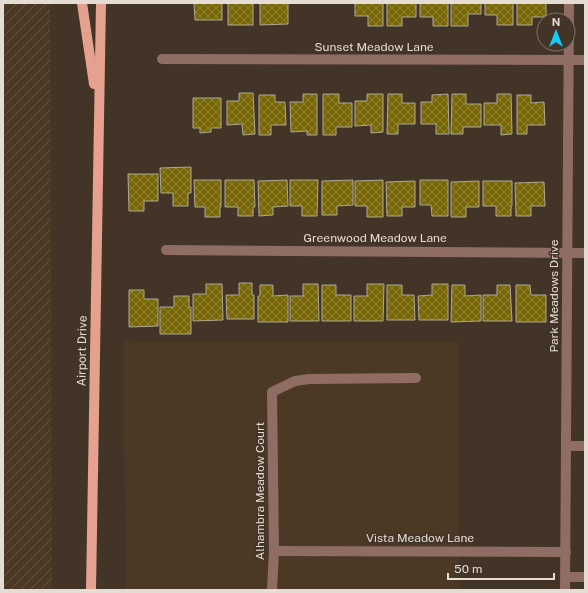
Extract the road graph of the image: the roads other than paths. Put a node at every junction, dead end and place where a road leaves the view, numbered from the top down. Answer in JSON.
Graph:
{"nodes":[{"id":1,"x":82,"y":3,"type":"edge"},
{"id":2,"x":101,"y":3,"type":"edge"},
{"id":3,"x":568,"y":3,"type":"edge"},
{"id":4,"x":162,"y":59,"type":"dead end"},
{"id":5,"x":569,"y":60,"type":"junction"},
{"id":6,"x":585,"y":60,"type":"edge"},
{"id":7,"x":99,"y":112,"type":"junction"},
{"id":8,"x":166,"y":250,"type":"dead end"},
{"id":9,"x":566,"y":253,"type":"junction"},
{"id":10,"x":585,"y":253,"type":"edge"},
{"id":11,"x":416,"y":378,"type":"dead end"},
{"id":12,"x":566,"y":446,"type":"junction"},
{"id":13,"x":585,"y":446,"type":"edge"},
{"id":14,"x":274,"y":551,"type":"junction"},
{"id":15,"x":566,"y":552,"type":"junction"},
{"id":16,"x":566,"y":577,"type":"junction"},
{"id":17,"x":585,"y":577,"type":"edge"},
{"id":18,"x":91,"y":590,"type":"edge"},
{"id":19,"x":272,"y":590,"type":"edge"},
{"id":20,"x":565,"y":590,"type":"edge"}],
"edges":[{"from":1,"to":7,"type":"main road","name":"Airport Drive"},
{"from":2,"to":7,"type":"main road","name":"Airport Drive"},
{"from":3,"to":5,"type":"street","name":"Park Meadows Drive"},
{"from":4,"to":5,"type":"street","name":"Sunset Meadow Lane"},
{"from":5,"to":6,"type":"street","name":"Sunset Meadow Lane"},
{"from":5,"to":9,"type":"street","name":"Park Meadows Drive"},
{"from":7,"to":18,"type":"main road","name":"Airport Drive"},
{"from":8,"to":9,"type":"street","name":"Greenwood Meadow Lane"},
{"from":9,"to":10,"type":"street","name":"Greenwood Meadow Lane"},
{"from":9,"to":12,"type":"street","name":"Park Meadows Drive"},
{"from":11,"to":14,"type":"street","name":"Alhambra Meadow Court"},
{"from":12,"to":13,"type":"street"},
{"from":12,"to":15,"type":"street","name":"Park Meadows Drive"},
{"from":14,"to":15,"type":"street","name":"Vista Meadow Lane"},
{"from":14,"to":19,"type":"street","name":"Alhambra Meadow Court"},
{"from":15,"to":16,"type":"street","name":"Park Meadows Drive"},
{"from":16,"to":17,"type":"street"},
{"from":16,"to":20,"type":"street","name":"Park Meadows Drive"}]}
